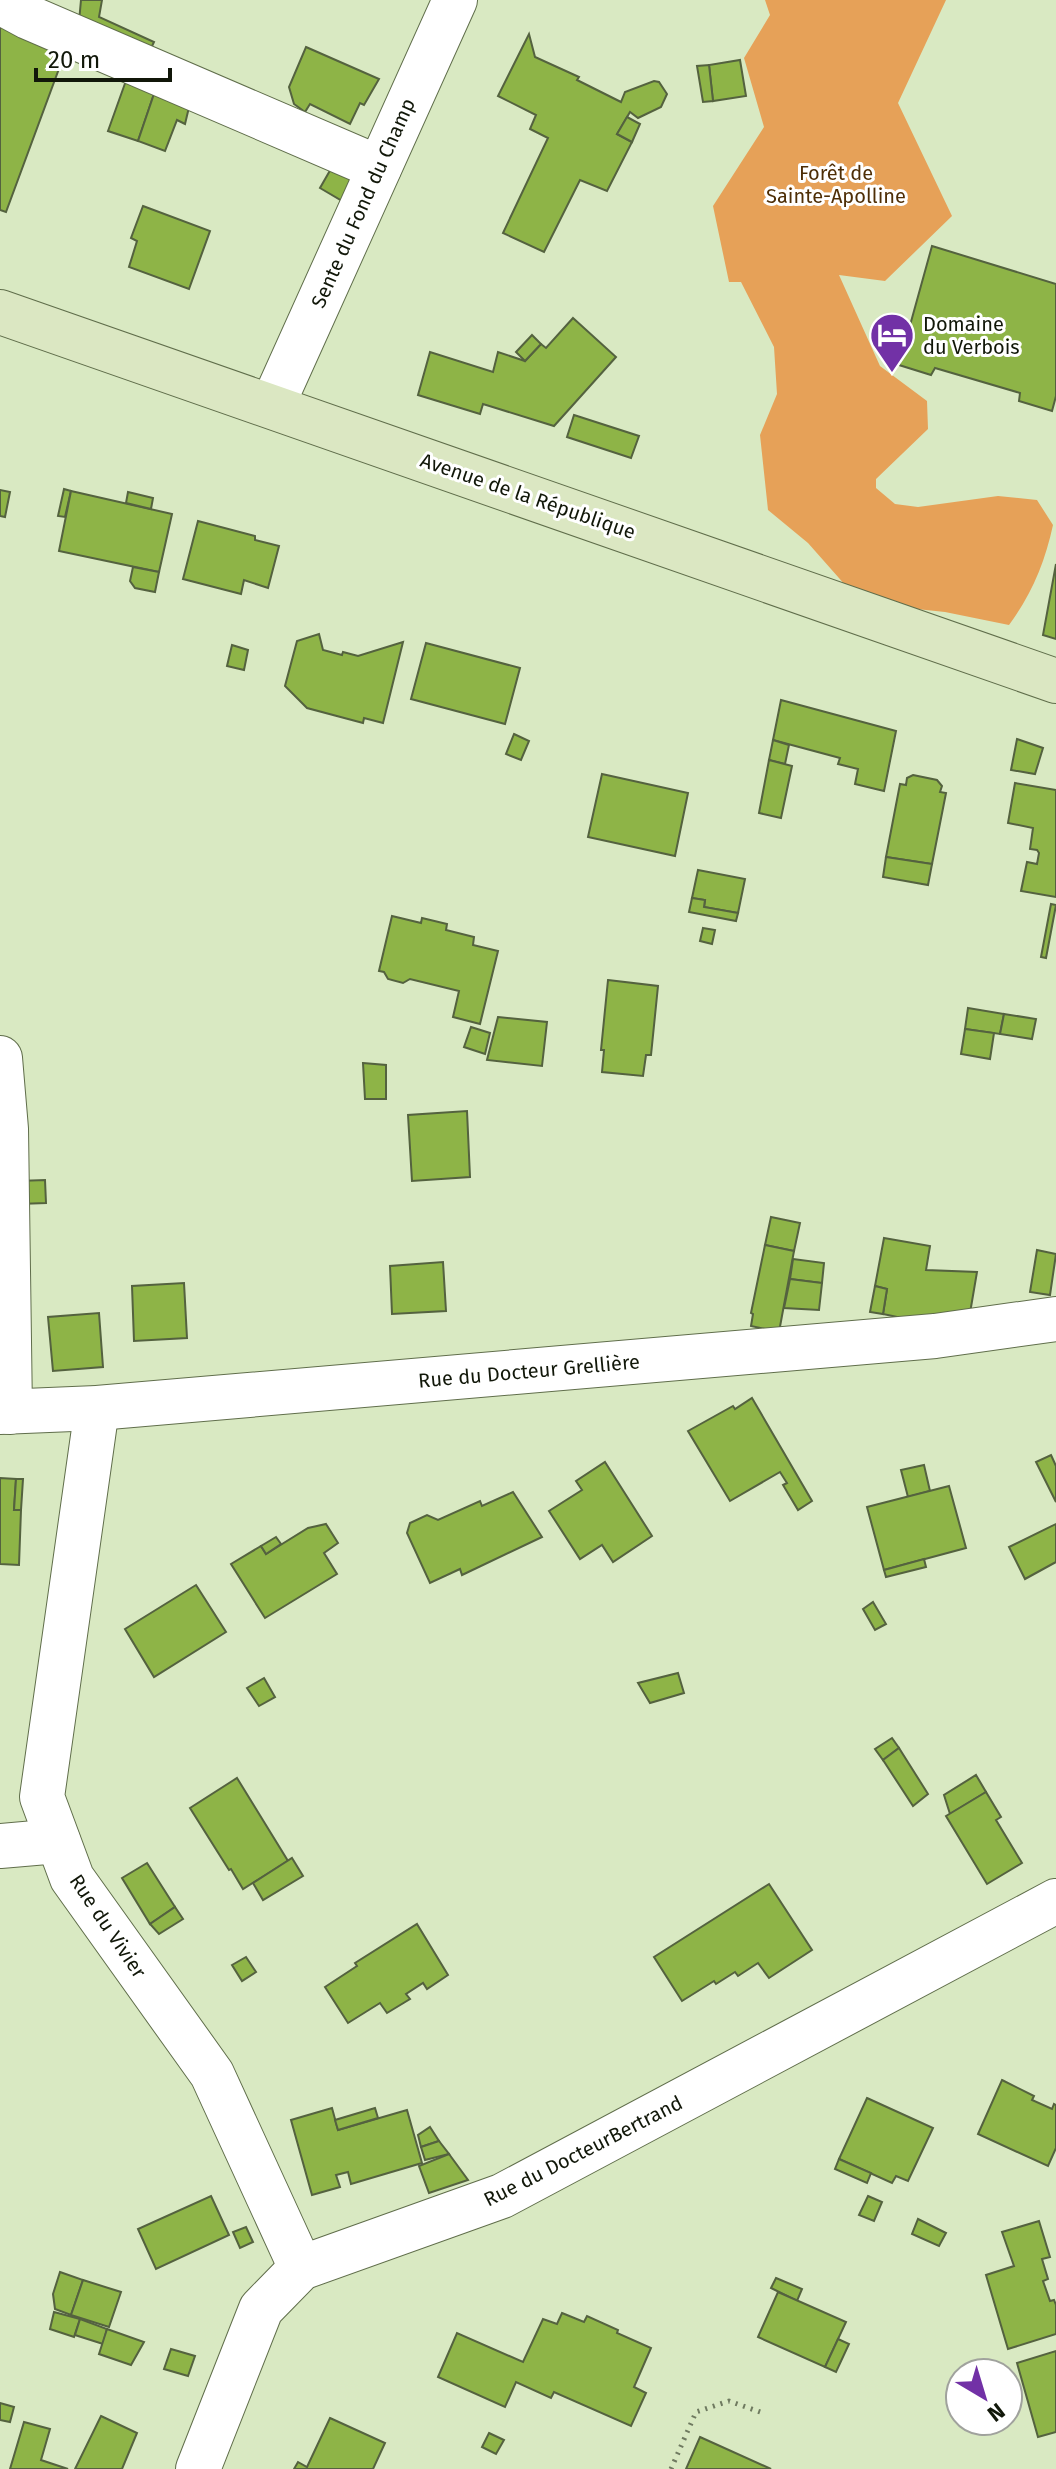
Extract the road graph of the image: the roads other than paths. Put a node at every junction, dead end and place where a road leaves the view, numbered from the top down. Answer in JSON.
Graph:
{"nodes":[{"id":1,"x":455,"y":0,"type":"edge"},
{"id":2,"x":0,"y":2,"type":"edge"},
{"id":3,"x":379,"y":168,"type":"junction"},
{"id":4,"x":0,"y":312,"type":"edge"},
{"id":5,"x":272,"y":406,"type":"junction"},
{"id":6,"x":1056,"y":681,"type":"edge"},
{"id":7,"x":0,"y":1058,"type":"edge"},
{"id":8,"x":1056,"y":1319,"type":"edge"},
{"id":9,"x":97,"y":1408,"type":"junction"},
{"id":10,"x":5,"y":1412,"type":"edge"},
{"id":11,"x":58,"y":1841,"type":"junction"},
{"id":12,"x":0,"y":1846,"type":"edge"},
{"id":13,"x":1056,"y":1901,"type":"edge"},
{"id":14,"x":301,"y":2268,"type":"junction"},
{"id":15,"x":198,"y":2469,"type":"edge"}],
"edges":[{"from":1,"to":3,"type":"street","name":"Sente du Fond du Champ"},
{"from":2,"to":3,"type":"street"},
{"from":3,"to":5,"type":"street","name":"Sente du Fond du Champ"},
{"from":4,"to":5,"type":"main road","name":"Avenue de la République"},
{"from":5,"to":6,"type":"main road","name":"Avenue de la République"},
{"from":7,"to":10,"type":"street"},
{"from":8,"to":9,"type":"street","name":"Rue du Docteur Grellière"},
{"from":9,"to":10,"type":"street","name":"Rue du Docteur Grellière"},
{"from":9,"to":11,"type":"street","name":"Rue du Vivier"},
{"from":11,"to":12,"type":"street"},
{"from":11,"to":14,"type":"street","name":"Rue du Vivier"},
{"from":13,"to":14,"type":"street","name":"Rue du DocteurBertrand"},
{"from":14,"to":15,"type":"street","name":"Rue du DocteurBertrand"}]}
